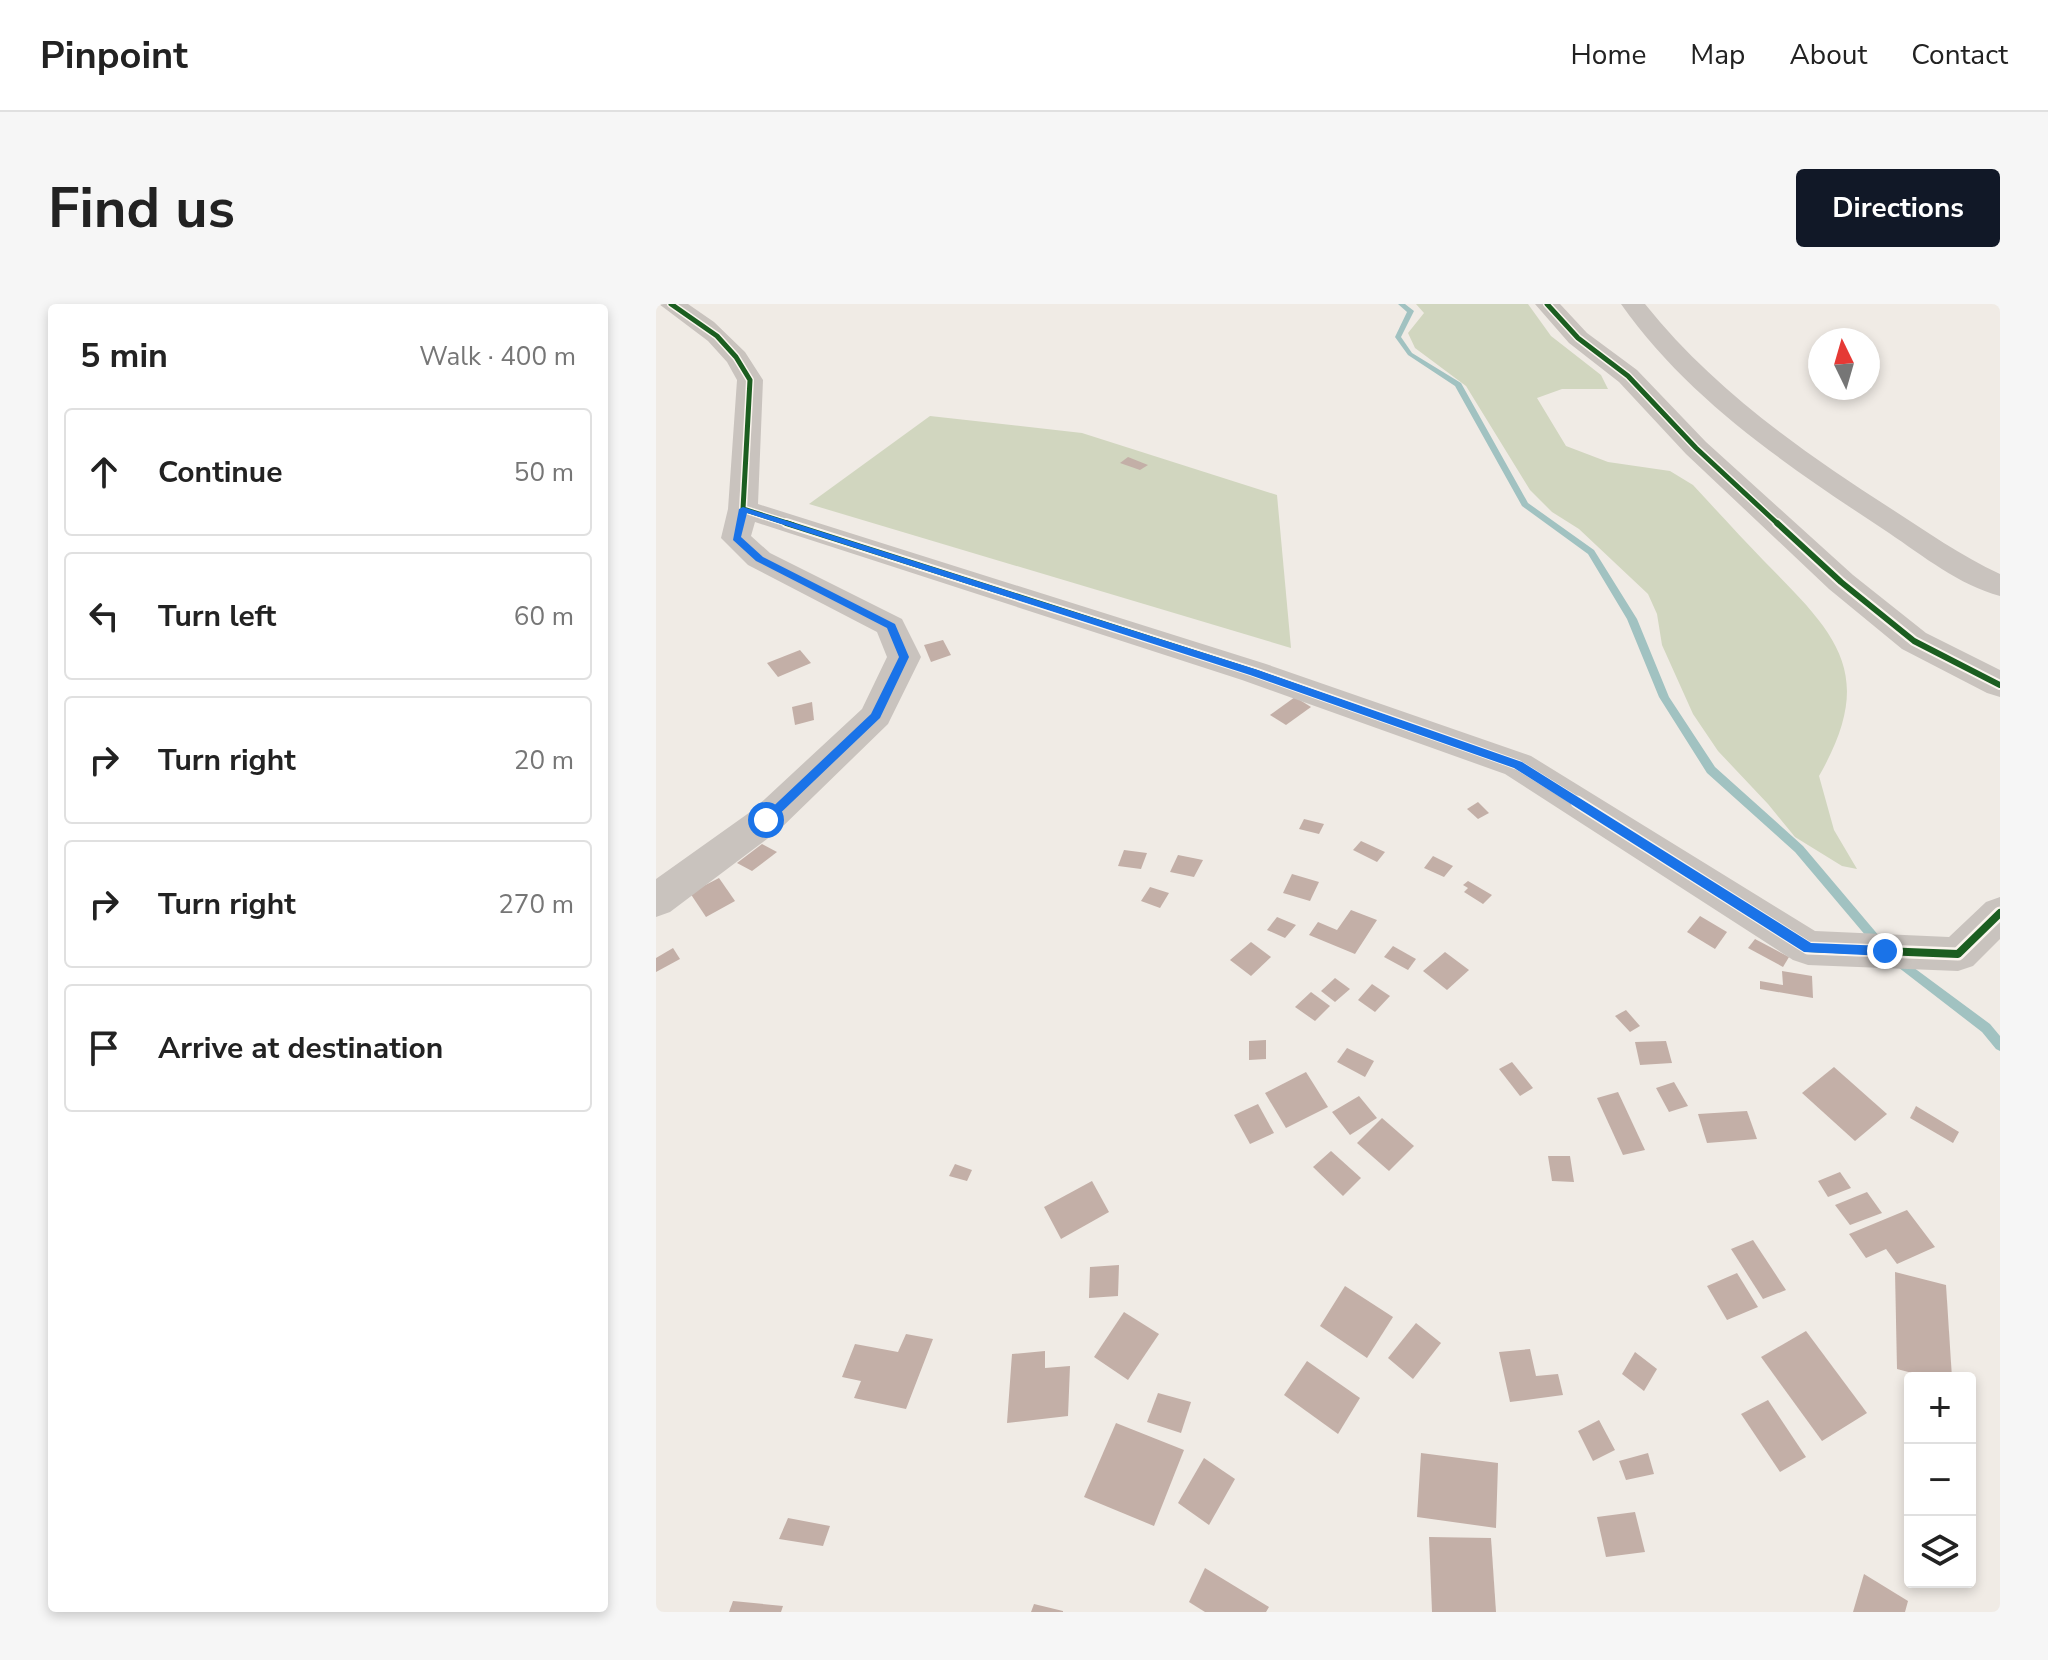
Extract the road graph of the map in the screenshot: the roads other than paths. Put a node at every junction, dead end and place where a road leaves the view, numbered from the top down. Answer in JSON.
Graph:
{"nodes":[{"id":1,"x":671,"y":304,"type":"edge"},
{"id":2,"x":1547,"y":304,"type":"edge"},
{"id":3,"x":1573,"y":304,"type":"edge"},
{"id":4,"x":1633,"y":304,"type":"edge"},
{"id":5,"x":1628,"y":376,"type":"junction"},
{"id":6,"x":743,"y":509,"type":"junction"},
{"id":7,"x":2000,"y":586,"type":"edge"},
{"id":8,"x":2000,"y":685,"type":"edge"},
{"id":9,"x":656,"y":901,"type":"edge"},
{"id":10,"x":2000,"y":913,"type":"edge"}],
"edges":[{"from":1,"to":6,"type":"street"},
{"from":2,"to":5,"type":"street"},
{"from":3,"to":5,"type":"street"},
{"from":4,"to":7,"type":"street"},
{"from":5,"to":8,"type":"street"},
{"from":6,"to":9,"type":"street"},
{"from":6,"to":10,"type":"street"}]}
